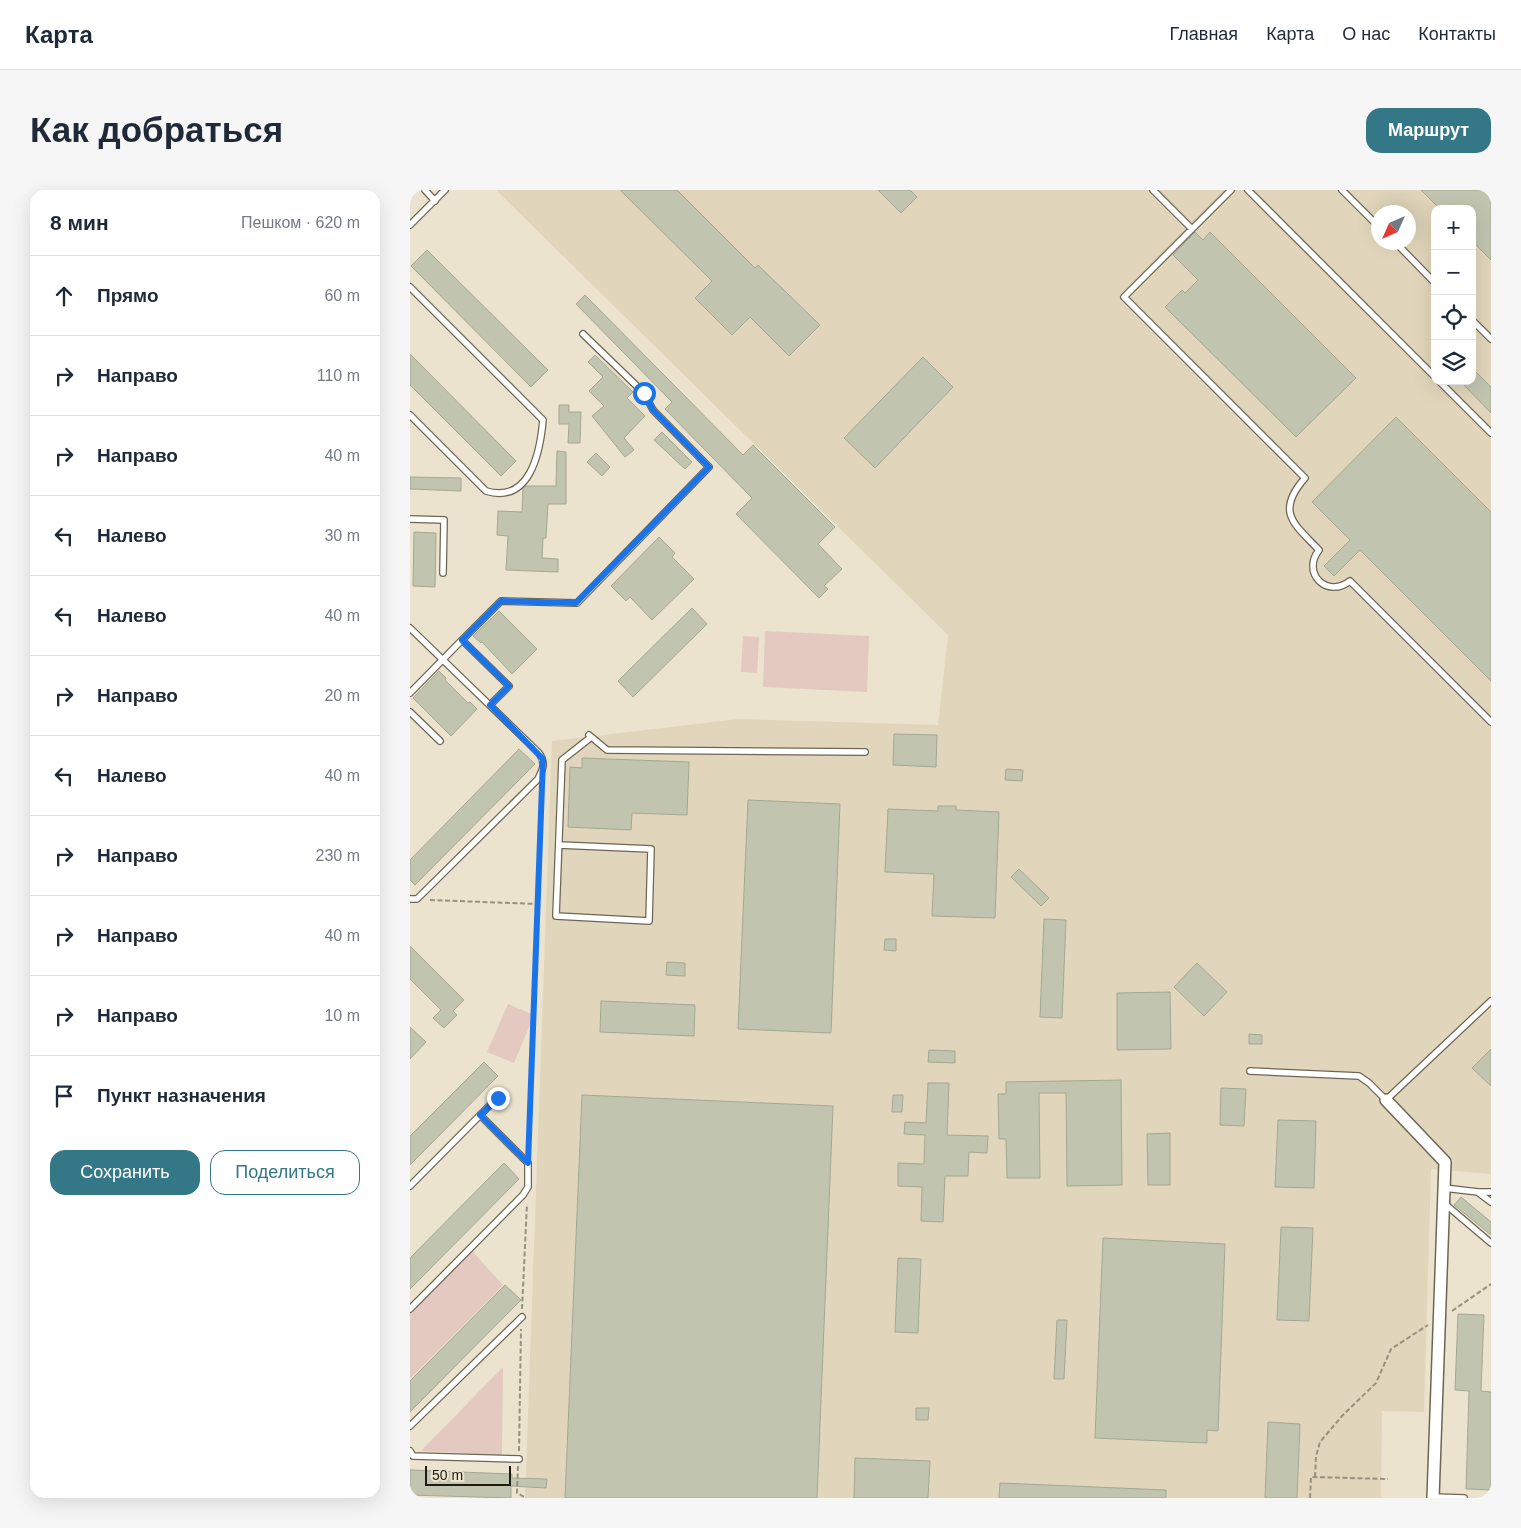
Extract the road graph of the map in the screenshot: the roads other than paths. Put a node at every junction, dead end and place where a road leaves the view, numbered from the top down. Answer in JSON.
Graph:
{"nodes":[{"id":1,"x":425,"y":190,"type":"edge"},
{"id":2,"x":445,"y":190,"type":"edge"},
{"id":3,"x":1152,"y":190,"type":"edge"},
{"id":4,"x":1231,"y":190,"type":"edge"},
{"id":5,"x":1248,"y":190,"type":"edge"},
{"id":6,"x":1342,"y":190,"type":"edge"},
{"id":7,"x":435,"y":201,"type":"junction"},
{"id":8,"x":1371,"y":219,"type":"edge"},
{"id":9,"x":410,"y":225,"type":"edge"},
{"id":10,"x":1192,"y":229,"type":"junction"},
{"id":11,"x":1402,"y":250,"type":"edge"},
{"id":12,"x":1431,"y":279,"type":"edge"},
{"id":13,"x":410,"y":287,"type":"edge"},
{"id":14,"x":1476,"y":324,"type":"edge"},
{"id":15,"x":584,"y":334,"type":"dead end"},
{"id":16,"x":1491,"y":339,"type":"edge"},
{"id":17,"x":1431,"y":372,"type":"edge"},
{"id":18,"x":1444,"y":385,"type":"edge"},
{"id":19,"x":410,"y":415,"type":"edge"},
{"id":20,"x":1491,"y":433,"type":"edge"},
{"id":21,"x":410,"y":519,"type":"edge"},
{"id":22,"x":443,"y":573,"type":"dead end"},
{"id":23,"x":410,"y":628,"type":"edge"},
{"id":24,"x":462,"y":640,"type":"junction"},
{"id":25,"x":443,"y":660,"type":"junction"},
{"id":26,"x":410,"y":694,"type":"edge"},
{"id":27,"x":490,"y":705,"type":"junction"},
{"id":28,"x":410,"y":712,"type":"edge"},
{"id":29,"x":1491,"y":722,"type":"edge"},
{"id":30,"x":440,"y":742,"type":"dead end"},
{"id":31,"x":865,"y":752,"type":"dead end"},
{"id":32,"x":559,"y":845,"type":"junction"},
{"id":33,"x":410,"y":899,"type":"edge"},
{"id":34,"x":1491,"y":1001,"type":"edge"},
{"id":35,"x":1250,"y":1071,"type":"dead end"},
{"id":36,"x":498,"y":1098,"type":"dead end"},
{"id":37,"x":1386,"y":1100,"type":"junction"},
{"id":38,"x":480,"y":1115,"type":"junction"},
{"id":39,"x":410,"y":1186,"type":"edge"},
{"id":40,"x":1444,"y":1188,"type":"junction"},
{"id":41,"x":1478,"y":1192,"type":"junction"},
{"id":42,"x":1491,"y":1192,"type":"edge"},
{"id":43,"x":1491,"y":1202,"type":"edge"},
{"id":44,"x":1444,"y":1203,"type":"junction"},
{"id":45,"x":1491,"y":1243,"type":"edge"},
{"id":46,"x":410,"y":1309,"type":"edge"},
{"id":47,"x":522,"y":1317,"type":"road end"},
{"id":48,"x":410,"y":1426,"type":"edge"},
{"id":49,"x":410,"y":1450,"type":"edge"},
{"id":50,"x":519,"y":1459,"type":"road end"},
{"id":51,"x":1433,"y":1497,"type":"edge"},
{"id":52,"x":1464,"y":1498,"type":"edge"}],
"edges":[{"from":1,"to":7,"type":"lane"},
{"from":2,"to":7,"type":"lane"},
{"from":3,"to":10,"type":"lane"},
{"from":4,"to":10,"type":"lane"},
{"from":5,"to":17,"type":"lane"},
{"from":6,"to":8,"type":"lane"},
{"from":7,"to":9,"type":"lane"},
{"from":10,"to":29,"type":"lane"},
{"from":11,"to":12,"type":"lane"},
{"from":13,"to":19,"type":"lane"},
{"from":14,"to":16,"type":"lane"},
{"from":15,"to":24,"type":"lane"},
{"from":18,"to":20,"type":"lane"},
{"from":21,"to":22,"type":"lane"},
{"from":23,"to":25,"type":"lane"},
{"from":24,"to":25,"type":"lane"},
{"from":24,"to":27,"type":"lane"},
{"from":25,"to":26,"type":"lane"},
{"from":25,"to":27,"type":"lane"},
{"from":27,"to":33,"type":"lane"},
{"from":28,"to":30,"type":"lane"},
{"from":31,"to":32,"type":"lane"},
{"from":32,"to":32,"type":"lane"},
{"from":34,"to":37,"type":"lane"},
{"from":35,"to":37,"type":"lane"},
{"from":36,"to":38,"type":"lane"},
{"from":37,"to":40,"type":"street"},
{"from":38,"to":39,"type":"lane"},
{"from":38,"to":46,"type":"lane"},
{"from":40,"to":41,"type":"lane"},
{"from":40,"to":44,"type":"street"},
{"from":41,"to":42,"type":"lane"},
{"from":41,"to":43,"type":"lane"},
{"from":44,"to":45,"type":"lane"},
{"from":44,"to":51,"type":"street"},
{"from":47,"to":48,"type":"lane"},
{"from":49,"to":50,"type":"lane"},
{"from":51,"to":52,"type":"lane"}]}
